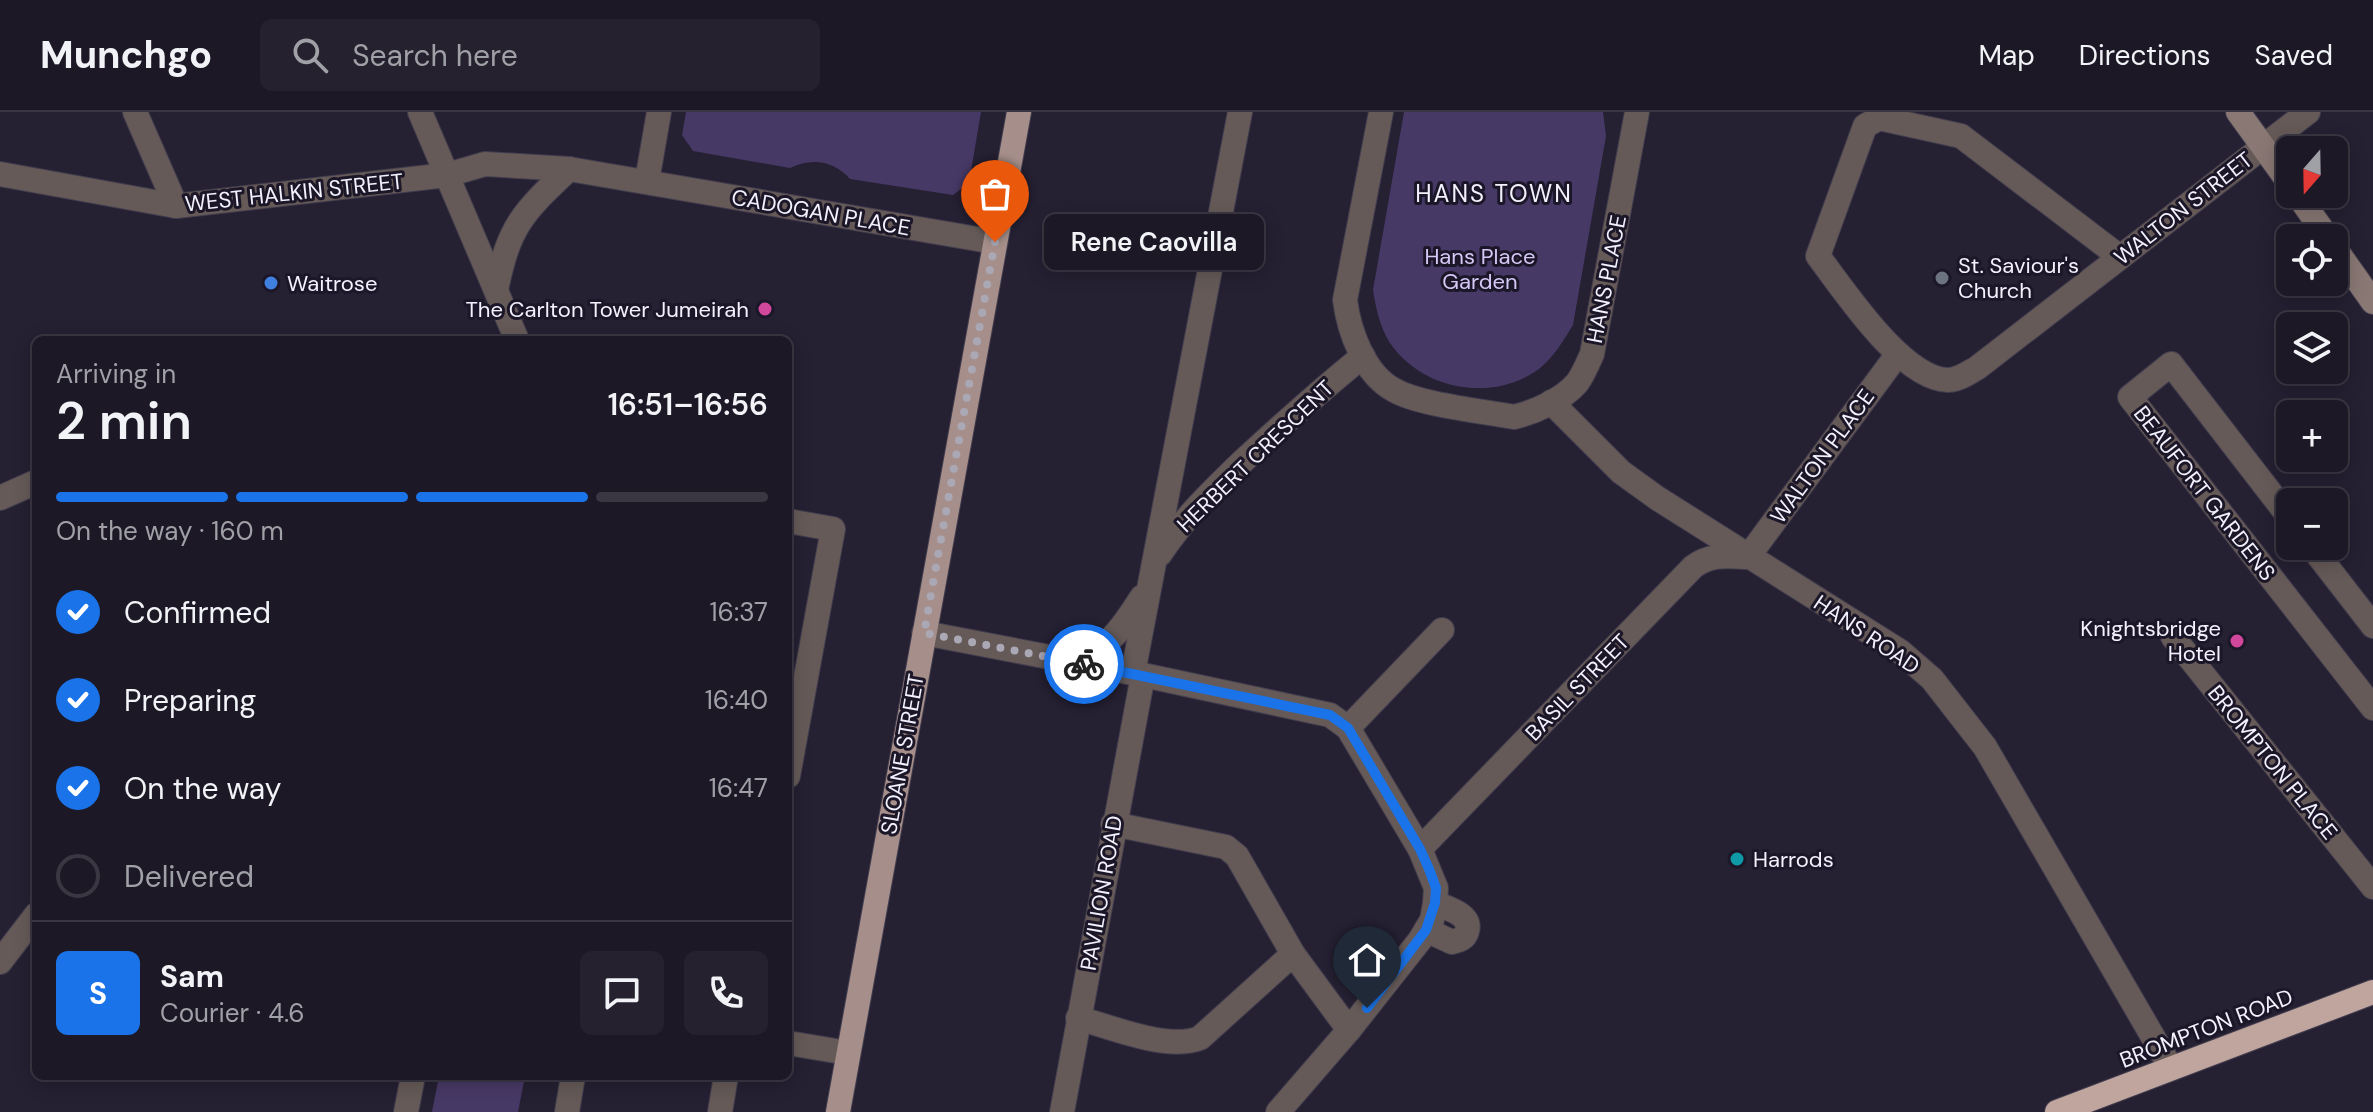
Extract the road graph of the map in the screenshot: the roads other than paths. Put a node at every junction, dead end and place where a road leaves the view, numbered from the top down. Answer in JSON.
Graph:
{"nodes":[{"id":1,"x":135,"y":112,"type":"edge"},
{"id":2,"x":420,"y":112,"type":"edge"},
{"id":3,"x":659,"y":112,"type":"edge"},
{"id":4,"x":1019,"y":112,"type":"edge"},
{"id":5,"x":1240,"y":112,"type":"edge"},
{"id":6,"x":1381,"y":112,"type":"edge"},
{"id":7,"x":1637,"y":112,"type":"edge"},
{"id":8,"x":2238,"y":112,"type":"edge"},
{"id":9,"x":2308,"y":112,"type":"edge"},
{"id":10,"x":2262,"y":147,"type":"junction"},
{"id":11,"x":2276,"y":166,"type":"edge"},
{"id":12,"x":576,"y":170,"type":"junction"},
{"id":13,"x":0,"y":174,"type":"edge"},
{"id":14,"x":447,"y":175,"type":"junction"},
{"id":15,"x":647,"y":181,"type":"junction"},
{"id":16,"x":176,"y":206,"type":"junction"},
{"id":17,"x":995,"y":242,"type":"junction"},
{"id":18,"x":2120,"y":257,"type":"junction"},
{"id":19,"x":2348,"y":267,"type":"edge"},
{"id":20,"x":496,"y":290,"type":"junction"},
{"id":21,"x":2373,"y":302,"type":"edge"},
{"id":22,"x":515,"y":336,"type":"edge"},
{"id":23,"x":1897,"y":355,"type":"junction"},
{"id":24,"x":1363,"y":356,"type":"junction"},
{"id":25,"x":1551,"y":402,"type":"junction"},
{"id":26,"x":32,"y":484,"type":"edge"},
{"id":27,"x":0,"y":498,"type":"edge"},
{"id":28,"x":2276,"y":500,"type":"edge"},
{"id":29,"x":792,"y":522,"type":"edge"},
{"id":30,"x":1748,"y":557,"type":"junction"},
{"id":31,"x":2322,"y":560,"type":"edge"},
{"id":32,"x":1152,"y":574,"type":"junction"},
{"id":33,"x":2373,"y":626,"type":"edge"},
{"id":34,"x":1442,"y":630,"type":"dead end"},
{"id":35,"x":924,"y":633,"type":"junction"},
{"id":36,"x":2173,"y":637,"type":"dead end"},
{"id":37,"x":1064,"y":660,"type":"junction"},
{"id":38,"x":1138,"y":674,"type":"junction"},
{"id":39,"x":2373,"y":708,"type":"edge"},
{"id":40,"x":1348,"y":728,"type":"junction"},
{"id":41,"x":792,"y":754,"type":"edge"},
{"id":42,"x":1113,"y":824,"type":"junction"},
{"id":43,"x":1420,"y":849,"type":"junction"},
{"id":44,"x":2373,"y":887,"type":"edge"},
{"id":45,"x":1435,"y":895,"type":"junction"},
{"id":46,"x":32,"y":920,"type":"edge"},
{"id":47,"x":1426,"y":930,"type":"junction"},
{"id":48,"x":1293,"y":954,"type":"junction"},
{"id":49,"x":0,"y":962,"type":"edge"},
{"id":50,"x":2373,"y":992,"type":"edge"},
{"id":51,"x":1078,"y":1018,"type":"junction"},
{"id":52,"x":1349,"y":1030,"type":"junction"},
{"id":53,"x":792,"y":1044,"type":"edge"},
{"id":54,"x":848,"y":1053,"type":"junction"},
{"id":55,"x":2171,"y":1068,"type":"junction"},
{"id":56,"x":412,"y":1080,"type":"edge"},
{"id":57,"x":572,"y":1080,"type":"edge"},
{"id":58,"x":725,"y":1080,"type":"edge"},
{"id":59,"x":406,"y":1112,"type":"edge"},
{"id":60,"x":567,"y":1112,"type":"edge"},
{"id":61,"x":720,"y":1112,"type":"edge"},
{"id":62,"x":838,"y":1112,"type":"edge"},
{"id":63,"x":1062,"y":1112,"type":"edge"},
{"id":64,"x":1278,"y":1112,"type":"edge"},
{"id":65,"x":2057,"y":1112,"type":"edge"}],
"edges":[{"from":1,"to":16,"type":"street"},
{"from":2,"to":14,"type":"street"},
{"from":3,"to":15,"type":"street"},
{"from":4,"to":17,"type":"main road","name":"SLOANE STREET"},
{"from":5,"to":32,"type":"street","name":"HERBERT CRESCENT"},
{"from":6,"to":24,"type":"street","name":"HANS PLACE"},
{"from":7,"to":25,"type":"street","name":"HANS PLACE"},
{"from":8,"to":10,"type":"main road"},
{"from":9,"to":10,"type":"street","name":"WALTON STREET"},
{"from":10,"to":11,"type":"main road"},
{"from":10,"to":18,"type":"street","name":"WALTON STREET"},
{"from":12,"to":14,"type":"street","name":"WEST HALKIN STREET"},
{"from":12,"to":15,"type":"street","name":"CADOGAN PLACE"},
{"from":12,"to":20,"type":"street"},
{"from":13,"to":16,"type":"street","name":"WEST HALKIN STREET"},
{"from":14,"to":16,"type":"street","name":"WEST HALKIN STREET"},
{"from":14,"to":20,"type":"street"},
{"from":15,"to":17,"type":"street","name":"CADOGAN PLACE"},
{"from":17,"to":35,"type":"main road","name":"SLOANE STREET"},
{"from":18,"to":23,"type":"street","name":"WALTON STREET"},
{"from":18,"to":23,"type":"street"},
{"from":19,"to":21,"type":"main road"},
{"from":20,"to":22,"type":"street"},
{"from":23,"to":30,"type":"street","name":"WALTON PLACE"},
{"from":24,"to":25,"type":"street","name":"HANS PLACE"},
{"from":24,"to":32,"type":"street","name":"HERBERT CRESCENT"},
{"from":25,"to":30,"type":"street","name":"HANS ROAD"},
{"from":26,"to":27,"type":"street"},
{"from":28,"to":39,"type":"street","name":"BEAUFORT GARDENS"},
{"from":29,"to":41,"type":"street"},
{"from":30,"to":43,"type":"street","name":"BASIL STREET"},
{"from":30,"to":55,"type":"street","name":"HANS ROAD"},
{"from":31,"to":33,"type":"street"},
{"from":32,"to":37,"type":"street","name":"HERBERT CRESCENT"},
{"from":32,"to":38,"type":"street","name":"HERBERT CRESCENT"},
{"from":34,"to":40,"type":"street"},
{"from":35,"to":37,"type":"street"},
{"from":35,"to":54,"type":"main road","name":"SLOANE STREET"},
{"from":36,"to":44,"type":"street","name":"BROMPTON PLACE"},
{"from":37,"to":38,"type":"street"},
{"from":38,"to":40,"type":"street"},
{"from":38,"to":42,"type":"street","name":"PAVILION ROAD"},
{"from":40,"to":43,"type":"street"},
{"from":42,"to":48,"type":"street"},
{"from":42,"to":51,"type":"street","name":"PAVILION ROAD"},
{"from":43,"to":45,"type":"street"},
{"from":45,"to":47,"type":"street"},
{"from":45,"to":47,"type":"street"},
{"from":46,"to":49,"type":"street"},
{"from":47,"to":52,"type":"street"},
{"from":48,"to":51,"type":"street"},
{"from":48,"to":52,"type":"street"},
{"from":50,"to":55,"type":"highway","name":"BROMPTON ROAD"},
{"from":51,"to":63,"type":"street","name":"PAVILION ROAD"},
{"from":52,"to":64,"type":"street"},
{"from":53,"to":54,"type":"street"},
{"from":54,"to":62,"type":"main road","name":"SLOANE STREET"},
{"from":55,"to":65,"type":"highway","name":"BROMPTON ROAD"},
{"from":56,"to":59,"type":"street"},
{"from":57,"to":60,"type":"street"},
{"from":58,"to":61,"type":"street"}]}
